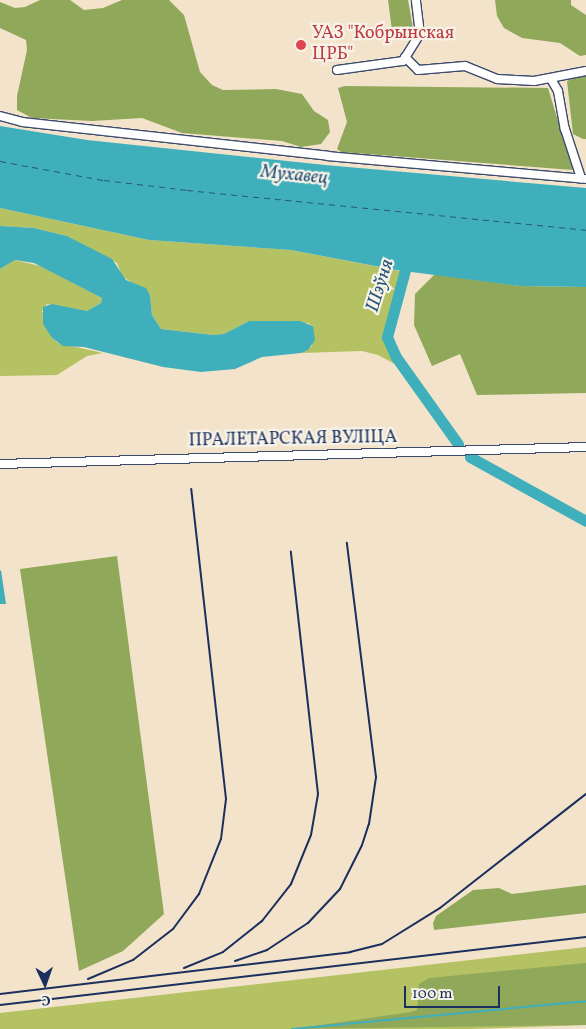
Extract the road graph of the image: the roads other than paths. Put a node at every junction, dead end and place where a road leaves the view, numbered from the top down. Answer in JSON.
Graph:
{"nodes":[{"id":1,"x":416,"y":0,"type":"edge"},
{"id":2,"x":405,"y":57,"type":"junction"},
{"id":3,"x":337,"y":70,"type":"dead end"},
{"id":4,"x":586,"y":71,"type":"edge"},
{"id":5,"x":551,"y":79,"type":"junction"},
{"id":6,"x":0,"y":116,"type":"edge"},
{"id":7,"x":583,"y":178,"type":"edge"},
{"id":8,"x":586,"y":447,"type":"edge"},
{"id":9,"x":0,"y":464,"type":"edge"}],
"edges":[{"from":1,"to":2,"type":"street"},
{"from":2,"to":3,"type":"street"},
{"from":2,"to":5,"type":"street"},
{"from":4,"to":5,"type":"street"},
{"from":5,"to":7,"type":"street"},
{"from":6,"to":7,"type":"street"},
{"from":8,"to":9,"type":"street","name":"ПРАЛЕТАРСКАЯ ВУЛІЦА"}]}
